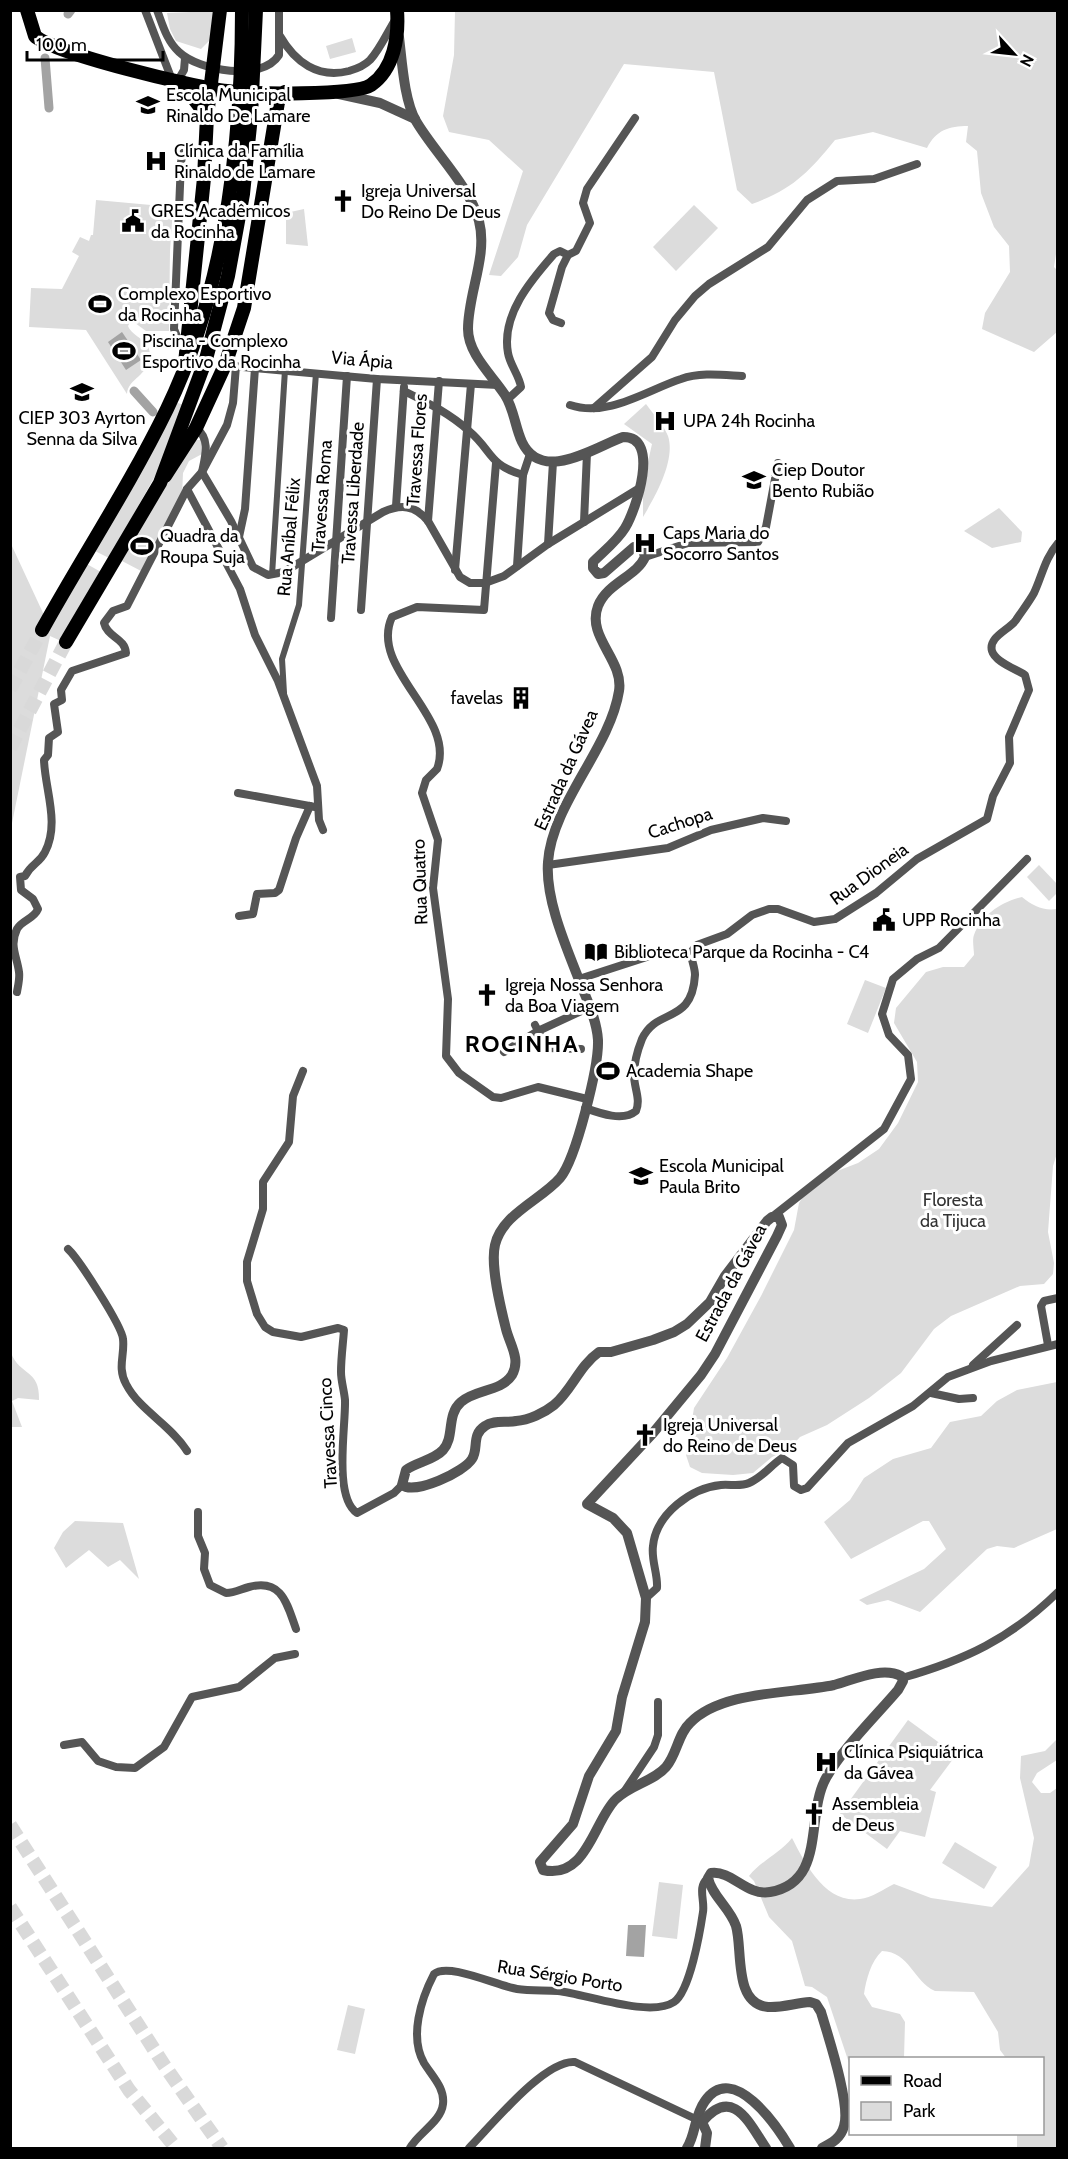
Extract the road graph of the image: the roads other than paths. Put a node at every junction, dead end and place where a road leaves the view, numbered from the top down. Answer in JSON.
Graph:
{"nodes":[{"id":1,"x":27,"y":10,"type":"edge"},
{"id":2,"x":145,"y":10,"type":"edge"},
{"id":3,"x":157,"y":10,"type":"edge"},
{"id":4,"x":220,"y":10,"type":"edge"},
{"id":5,"x":242,"y":10,"type":"edge"},
{"id":6,"x":256,"y":10,"type":"edge"},
{"id":7,"x":279,"y":10,"type":"edge"},
{"id":8,"x":397,"y":13,"type":"edge"},
{"id":9,"x":278,"y":33,"type":"junction"},
{"id":10,"x":248,"y":53,"type":"junction"},
{"id":11,"x":185,"y":58,"type":"junction"},
{"id":12,"x":214,"y":68,"type":"junction"},
{"id":13,"x":177,"y":81,"type":"junction"},
{"id":14,"x":211,"y":88,"type":"junction"},
{"id":15,"x":285,"y":92,"type":"junction"},
{"id":16,"x":330,"y":92,"type":"junction"},
{"id":17,"x":207,"y":116,"type":"junction"},
{"id":18,"x":245,"y":117,"type":"junction"},
{"id":19,"x":635,"y":118,"type":"dead end"},
{"id":20,"x":415,"y":119,"type":"junction"},
{"id":21,"x":190,"y":148,"type":"dead end"},
{"id":22,"x":917,"y":164,"type":"dead end"},
{"id":23,"x":568,"y":255,"type":"junction"},
{"id":24,"x":561,"y":323,"type":"dead end"},
{"id":25,"x":178,"y":339,"type":"dead end"},
{"id":26,"x":230,"y":365,"type":"junction"},
{"id":27,"x":185,"y":368,"type":"junction"},
{"id":28,"x":255,"y":368,"type":"junction"},
{"id":29,"x":285,"y":370,"type":"junction"},
{"id":30,"x":316,"y":373,"type":"junction"},
{"id":31,"x":346,"y":376,"type":"junction"},
{"id":32,"x":742,"y":376,"type":"dead end"},
{"id":33,"x":377,"y":379,"type":"junction"},
{"id":34,"x":405,"y":381,"type":"junction"},
{"id":35,"x":439,"y":381,"type":"junction"},
{"id":36,"x":471,"y":384,"type":"junction"},
{"id":37,"x":498,"y":385,"type":"junction"},
{"id":38,"x":404,"y":391,"type":"junction"},
{"id":39,"x":508,"y":399,"type":"junction"},
{"id":40,"x":570,"y":405,"type":"dead end"},
{"id":41,"x":437,"y":406,"type":"junction"},
{"id":42,"x":594,"y":408,"type":"junction"},
{"id":43,"x":196,"y":428,"type":"junction"},
{"id":44,"x":468,"y":430,"type":"junction"},
{"id":45,"x":588,"y":453,"type":"junction"},
{"id":46,"x":530,"y":454,"type":"junction"},
{"id":47,"x":553,"y":462,"type":"junction"},
{"id":48,"x":495,"y":463,"type":"junction"},
{"id":49,"x":778,"y":463,"type":"dead end"},
{"id":50,"x":202,"y":472,"type":"junction"},
{"id":51,"x":523,"y":475,"type":"junction"},
{"id":52,"x":160,"y":483,"type":"junction"},
{"id":53,"x":187,"y":489,"type":"junction"},
{"id":54,"x":638,"y":489,"type":"junction"},
{"id":55,"x":396,"y":506,"type":"junction"},
{"id":56,"x":368,"y":519,"type":"junction"},
{"id":57,"x":429,"y":521,"type":"junction"},
{"id":58,"x":584,"y":522,"type":"junction"},
{"id":59,"x":239,"y":537,"type":"junction"},
{"id":60,"x":335,"y":540,"type":"junction"},
{"id":61,"x":1058,"y":543,"type":"edge"},
{"id":62,"x":548,"y":544,"type":"junction"},
{"id":63,"x":645,"y":557,"type":"junction"},
{"id":64,"x":303,"y":561,"type":"junction"},
{"id":65,"x":517,"y":566,"type":"junction"},
{"id":66,"x":454,"y":570,"type":"junction"},
{"id":67,"x":272,"y":575,"type":"junction"},
{"id":68,"x":485,"y":583,"type":"junction"},
{"id":69,"x":361,"y":610,"type":"dead end"},
{"id":70,"x":331,"y":618,"type":"dead end"},
{"id":71,"x":42,"y":630,"type":"tunnel mouth"},
{"id":72,"x":66,"y":642,"type":"tunnel mouth"},
{"id":73,"x":285,"y":701,"type":"junction"},
{"id":74,"x":238,"y":793,"type":"dead end"},
{"id":75,"x":314,"y":807,"type":"junction"},
{"id":76,"x":786,"y":821,"type":"dead end"},
{"id":77,"x":323,"y":830,"type":"dead end"},
{"id":78,"x":1027,"y":859,"type":"dead end"},
{"id":79,"x":548,"y":865,"type":"junction"},
{"id":80,"x":239,"y":916,"type":"dead end"},
{"id":81,"x":654,"y":955,"type":"dead end"},
{"id":82,"x":579,"y":979,"type":"junction"},
{"id":83,"x":17,"y":992,"type":"dead end"},
{"id":84,"x":590,"y":1007,"type":"junction"},
{"id":85,"x":536,"y":1028,"type":"junction"},
{"id":86,"x":581,"y":1049,"type":"dead end"},
{"id":87,"x":504,"y":1052,"type":"dead end"},
{"id":88,"x":303,"y":1071,"type":"dead end"},
{"id":89,"x":586,"y":1103,"type":"junction"},
{"id":90,"x":772,"y":1216,"type":"junction"},
{"id":91,"x":68,"y":1249,"type":"dead end"},
{"id":92,"x":1058,"y":1298,"type":"edge"},
{"id":93,"x":1017,"y":1325,"type":"dead end"},
{"id":94,"x":1053,"y":1344,"type":"edge"},
{"id":95,"x":971,"y":1367,"type":"junction"},
{"id":96,"x":931,"y":1393,"type":"junction"},
{"id":97,"x":973,"y":1398,"type":"dead end"},
{"id":98,"x":187,"y":1451,"type":"dead end"},
{"id":99,"x":402,"y":1485,"type":"junction"},
{"id":100,"x":198,"y":1512,"type":"dead end"},
{"id":101,"x":1058,"y":1592,"type":"edge"},
{"id":102,"x":646,"y":1598,"type":"junction"},
{"id":103,"x":296,"y":1629,"type":"dead end"},
{"id":104,"x":295,"y":1654,"type":"dead end"},
{"id":105,"x":902,"y":1678,"type":"junction"},
{"id":106,"x":658,"y":1702,"type":"dead end"},
{"id":107,"x":64,"y":1745,"type":"dead end"},
{"id":108,"x":624,"y":1792,"type":"junction"},
{"id":109,"x":708,"y":1878,"type":"junction"},
{"id":110,"x":698,"y":2121,"type":"junction"},
{"id":111,"x":410,"y":2148,"type":"edge"},
{"id":112,"x":469,"y":2148,"type":"edge"},
{"id":113,"x":687,"y":2148,"type":"edge"},
{"id":114,"x":705,"y":2148,"type":"edge"},
{"id":115,"x":766,"y":2148,"type":"edge"},
{"id":116,"x":790,"y":2148,"type":"edge"},
{"id":117,"x":822,"y":2148,"type":"edge"}],
"edges":[{"from":1,"to":13,"type":"main road"},
{"from":2,"to":13,"type":"street"},
{"from":3,"to":11,"type":"street"},
{"from":4,"to":12,"type":"main road"},
{"from":5,"to":10,"type":"main road"},
{"from":6,"to":10,"type":"main road"},
{"from":7,"to":9,"type":"street"},
{"from":8,"to":9,"type":"street"},
{"from":8,"to":16,"type":"main road"},
{"from":8,"to":20,"type":"street"},
{"from":9,"to":12,"type":"street"},
{"from":10,"to":18,"type":"main road"},
{"from":11,"to":12,"type":"street"},
{"from":11,"to":13,"type":"street"},
{"from":12,"to":14,"type":"main road"},
{"from":13,"to":14,"type":"main road"},
{"from":13,"to":17,"type":"main road"},
{"from":14,"to":15,"type":"main road"},
{"from":14,"to":17,"type":"main road"},
{"from":15,"to":16,"type":"main road"},
{"from":15,"to":26,"type":"main road"},
{"from":16,"to":20,"type":"street"},
{"from":17,"to":27,"type":"main road"},
{"from":18,"to":27,"type":"main road"},
{"from":18,"to":52,"type":"main road"},
{"from":19,"to":23,"type":"street"},
{"from":20,"to":37,"type":"street"},
{"from":21,"to":25,"type":"street"},
{"from":22,"to":42,"type":"street"},
{"from":23,"to":24,"type":"street"},
{"from":23,"to":39,"type":"street"},
{"from":26,"to":28,"type":"street","name":"Via Ápia"},
{"from":26,"to":43,"type":"main road"},
{"from":26,"to":50,"type":"street"},
{"from":27,"to":71,"type":"main road"},
{"from":28,"to":29,"type":"street","name":"Via Ápia"},
{"from":28,"to":59,"type":"street"},
{"from":29,"to":30,"type":"street","name":"Via Ápia"},
{"from":29,"to":67,"type":"street"},
{"from":30,"to":31,"type":"street","name":"Via Ápia"},
{"from":30,"to":64,"type":"street","name":"Rua Aníbal Félix"},
{"from":31,"to":33,"type":"street","name":"Via Ápia"},
{"from":31,"to":60,"type":"street","name":"Travessa Roma"},
{"from":32,"to":42,"type":"street"},
{"from":33,"to":34,"type":"street","name":"Via Ápia"},
{"from":33,"to":56,"type":"street","name":"Travessa Liberdade"},
{"from":34,"to":35,"type":"street","name":"Via Ápia"},
{"from":34,"to":38,"type":"street"},
{"from":35,"to":36,"type":"street","name":"Via Ápia"},
{"from":35,"to":41,"type":"street","name":"Travessa Flores"},
{"from":36,"to":37,"type":"street","name":"Via Ápia"},
{"from":36,"to":44,"type":"street"},
{"from":37,"to":39,"type":"street"},
{"from":38,"to":41,"type":"street"},
{"from":38,"to":55,"type":"street"},
{"from":39,"to":46,"type":"street"},
{"from":40,"to":42,"type":"street"},
{"from":41,"to":44,"type":"street"},
{"from":41,"to":57,"type":"street","name":"Travessa Flores"},
{"from":43,"to":50,"type":"street"},
{"from":43,"to":52,"type":"main road"},
{"from":44,"to":48,"type":"street"},
{"from":44,"to":66,"type":"street"},
{"from":45,"to":47,"type":"street"},
{"from":45,"to":54,"type":"street"},
{"from":45,"to":58,"type":"street"},
{"from":46,"to":47,"type":"street"},
{"from":46,"to":51,"type":"street"},
{"from":47,"to":62,"type":"street"},
{"from":48,"to":51,"type":"street"},
{"from":48,"to":68,"type":"street"},
{"from":49,"to":63,"type":"street"},
{"from":50,"to":53,"type":"street"},
{"from":50,"to":59,"type":"street"},
{"from":51,"to":65,"type":"street"},
{"from":52,"to":72,"type":"main road"},
{"from":53,"to":73,"type":"street"},
{"from":53,"to":83,"type":"street"},
{"from":54,"to":58,"type":"street"},
{"from":54,"to":63,"type":"street"},
{"from":55,"to":56,"type":"street"},
{"from":55,"to":57,"type":"street"},
{"from":56,"to":60,"type":"street"},
{"from":56,"to":69,"type":"street","name":"Travessa Liberdade"},
{"from":57,"to":66,"type":"street"},
{"from":58,"to":62,"type":"street"},
{"from":59,"to":67,"type":"street"},
{"from":60,"to":64,"type":"street"},
{"from":60,"to":70,"type":"street","name":"Travessa Roma"},
{"from":61,"to":89,"type":"street","name":"Rua Dioneia"},
{"from":62,"to":65,"type":"street"},
{"from":63,"to":79,"type":"street","name":"Estrada da Gávea"},
{"from":64,"to":67,"type":"street"},
{"from":64,"to":73,"type":"street","name":"Rua Aníbal Félix"},
{"from":65,"to":68,"type":"street"},
{"from":66,"to":68,"type":"street"},
{"from":68,"to":89,"type":"street","name":"Rua Quatro"},
{"from":73,"to":75,"type":"street"},
{"from":74,"to":75,"type":"street"},
{"from":75,"to":77,"type":"street"},
{"from":75,"to":80,"type":"street"},
{"from":76,"to":79,"type":"street","name":"Cachopa"},
{"from":78,"to":90,"type":"street"},
{"from":79,"to":82,"type":"street","name":"Estrada da Gávea"},
{"from":81,"to":82,"type":"street"},
{"from":82,"to":84,"type":"street","name":"Estrada da Gávea"},
{"from":84,"to":85,"type":"street"},
{"from":84,"to":89,"type":"street","name":"Estrada da Gávea"},
{"from":85,"to":86,"type":"street"},
{"from":85,"to":87,"type":"street"},
{"from":88,"to":99,"type":"street","name":"Travessa Cinco"},
{"from":89,"to":99,"type":"street","name":"Estrada da Gávea"},
{"from":90,"to":99,"type":"street","name":"Estrada da Gávea"},
{"from":90,"to":102,"type":"street","name":"Estrada da Gávea"},
{"from":91,"to":98,"type":"street"},
{"from":92,"to":94,"type":"street"},
{"from":93,"to":95,"type":"street"},
{"from":94,"to":95,"type":"street"},
{"from":95,"to":96,"type":"street"},
{"from":96,"to":97,"type":"street"},
{"from":96,"to":102,"type":"street"},
{"from":100,"to":103,"type":"street"},
{"from":101,"to":105,"type":"street"},
{"from":102,"to":108,"type":"street","name":"Estrada da Gávea"},
{"from":104,"to":107,"type":"street"},
{"from":105,"to":108,"type":"street","name":"Estrada da Gávea"},
{"from":105,"to":109,"type":"street"},
{"from":106,"to":108,"type":"street"},
{"from":109,"to":111,"type":"street","name":"Rua Sérgio Porto"},
{"from":109,"to":117,"type":"street"},
{"from":110,"to":112,"type":"street"},
{"from":110,"to":113,"type":"street"},
{"from":110,"to":114,"type":"street"},
{"from":110,"to":115,"type":"street"},
{"from":110,"to":116,"type":"street"}]}
